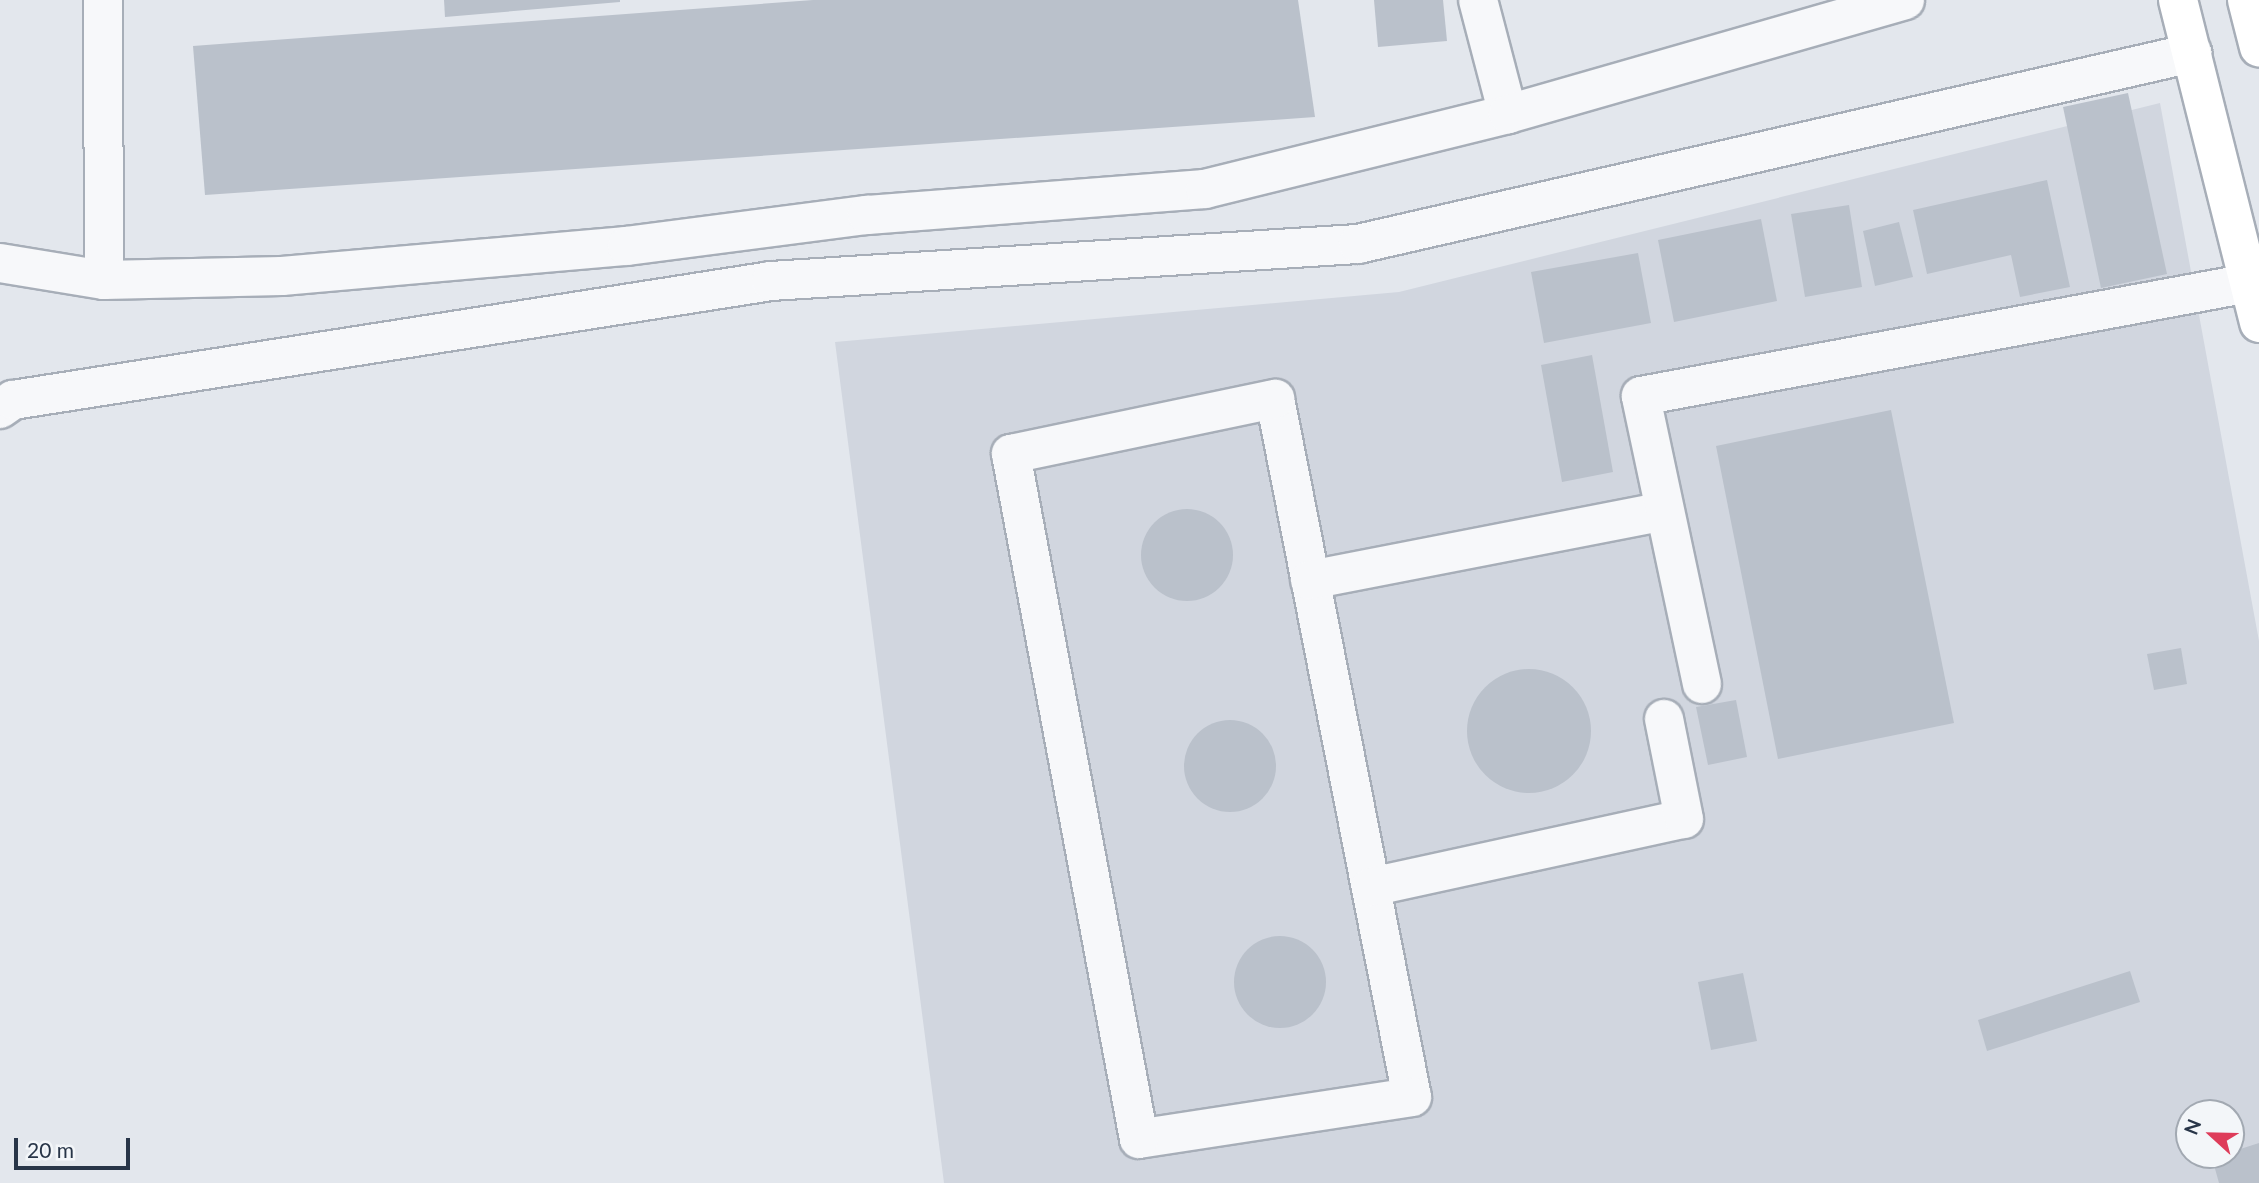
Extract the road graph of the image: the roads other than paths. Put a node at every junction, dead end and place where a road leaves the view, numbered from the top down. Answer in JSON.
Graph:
{"nodes":[{"id":1,"x":103,"y":0,"type":"edge"},
{"id":2,"x":1478,"y":0,"type":"edge"},
{"id":3,"x":1905,"y":0,"type":"edge"},
{"id":4,"x":2178,"y":0,"type":"edge"},
{"id":5,"x":2247,"y":0,"type":"edge"},
{"id":6,"x":2259,"y":47,"type":"edge"},
{"id":7,"x":2192,"y":53,"type":"junction"},
{"id":8,"x":1508,"y":114,"type":"junction"},
{"id":9,"x":0,"y":263,"type":"edge"},
{"id":10,"x":104,"y":281,"type":"junction"},
{"id":11,"x":2249,"y":283,"type":"junction"},
{"id":12,"x":2259,"y":323,"type":"edge"},
{"id":13,"x":0,"y":409,"type":"edge"},
{"id":14,"x":1664,"y":511,"type":"junction"},
{"id":15,"x":1310,"y":580,"type":"junction"},
{"id":16,"x":1702,"y":684,"type":"dead end"},
{"id":17,"x":1664,"y":719,"type":"dead end"},
{"id":18,"x":1371,"y":887,"type":"junction"}],
"edges":[{"from":1,"to":10,"type":"street"},
{"from":2,"to":8,"type":"street"},
{"from":3,"to":8,"type":"street"},
{"from":4,"to":7,"type":"main road"},
{"from":5,"to":6,"type":"main road"},
{"from":7,"to":11,"type":"main road"},
{"from":7,"to":13,"type":"street"},
{"from":8,"to":10,"type":"street"},
{"from":9,"to":10,"type":"street"},
{"from":11,"to":12,"type":"main road"},
{"from":11,"to":14,"type":"street"},
{"from":14,"to":15,"type":"street"},
{"from":14,"to":16,"type":"street"},
{"from":15,"to":18,"type":"street"},
{"from":15,"to":18,"type":"street"},
{"from":17,"to":18,"type":"street"}]}
